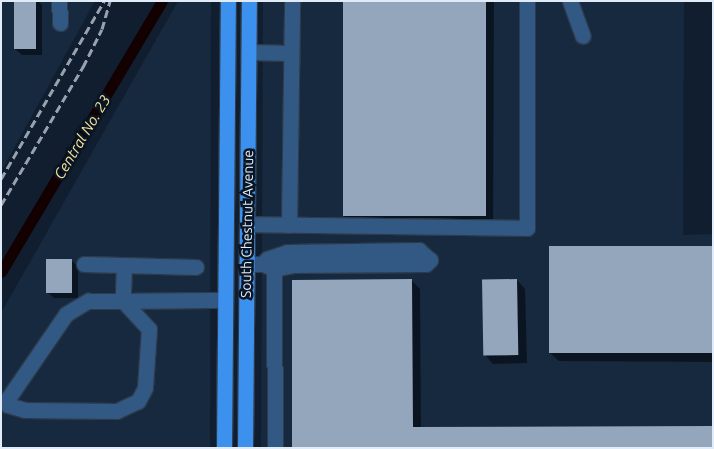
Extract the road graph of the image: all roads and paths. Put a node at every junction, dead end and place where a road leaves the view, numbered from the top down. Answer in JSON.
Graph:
{"nodes":[{"id":1,"x":59,"y":1,"type":"edge"},
{"id":2,"x":228,"y":1,"type":"edge"},
{"id":3,"x":249,"y":1,"type":"edge"},
{"id":4,"x":292,"y":1,"type":"edge"},
{"id":5,"x":527,"y":1,"type":"edge"},
{"id":6,"x":570,"y":1,"type":"edge"},
{"id":7,"x":60,"y":23,"type":"dead end"},
{"id":8,"x":583,"y":36,"type":"dead end"},
{"id":9,"x":249,"y":52,"type":"junction"},
{"id":10,"x":291,"y":52,"type":"junction"},
{"id":11,"x":247,"y":224,"type":"junction"},
{"id":12,"x":289,"y":224,"type":"junction"},
{"id":13,"x":84,"y":264,"type":"dead end"},
{"id":14,"x":246,"y":264,"type":"junction"},
{"id":15,"x":124,"y":265,"type":"junction"},
{"id":16,"x":269,"y":266,"type":"junction"},
{"id":17,"x":196,"y":267,"type":"dead end"},
{"id":18,"x":225,"y":300,"type":"junction"},
{"id":19,"x":123,"y":301,"type":"junction"},
{"id":20,"x":224,"y":448,"type":"edge"},
{"id":21,"x":244,"y":448,"type":"edge"},
{"id":22,"x":275,"y":448,"type":"edge"}],
"edges":[{"from":1,"to":7,"type":"lane"},
{"from":2,"to":18,"type":"main road","name":"South Chestnut Avenue"},
{"from":3,"to":9,"type":"main road","name":"South Chestnut Avenue"},
{"from":4,"to":10,"type":"lane"},
{"from":5,"to":12,"type":"lane"},
{"from":6,"to":8,"type":"lane"},
{"from":9,"to":10,"type":"lane"},
{"from":9,"to":11,"type":"main road","name":"South Chestnut Avenue"},
{"from":10,"to":12,"type":"lane"},
{"from":11,"to":12,"type":"lane"},
{"from":11,"to":14,"type":"main road","name":"South Chestnut Avenue"},
{"from":13,"to":15,"type":"lane"},
{"from":14,"to":16,"type":"lane"},
{"from":14,"to":21,"type":"main road","name":"South Chestnut Avenue"},
{"from":15,"to":17,"type":"lane"},
{"from":15,"to":19,"type":"lane"},
{"from":16,"to":16,"type":"lane"},
{"from":16,"to":22,"type":"lane"},
{"from":18,"to":19,"type":"lane"},
{"from":18,"to":20,"type":"main road","name":"South Chestnut Avenue"},
{"from":19,"to":19,"type":"lane"}]}
